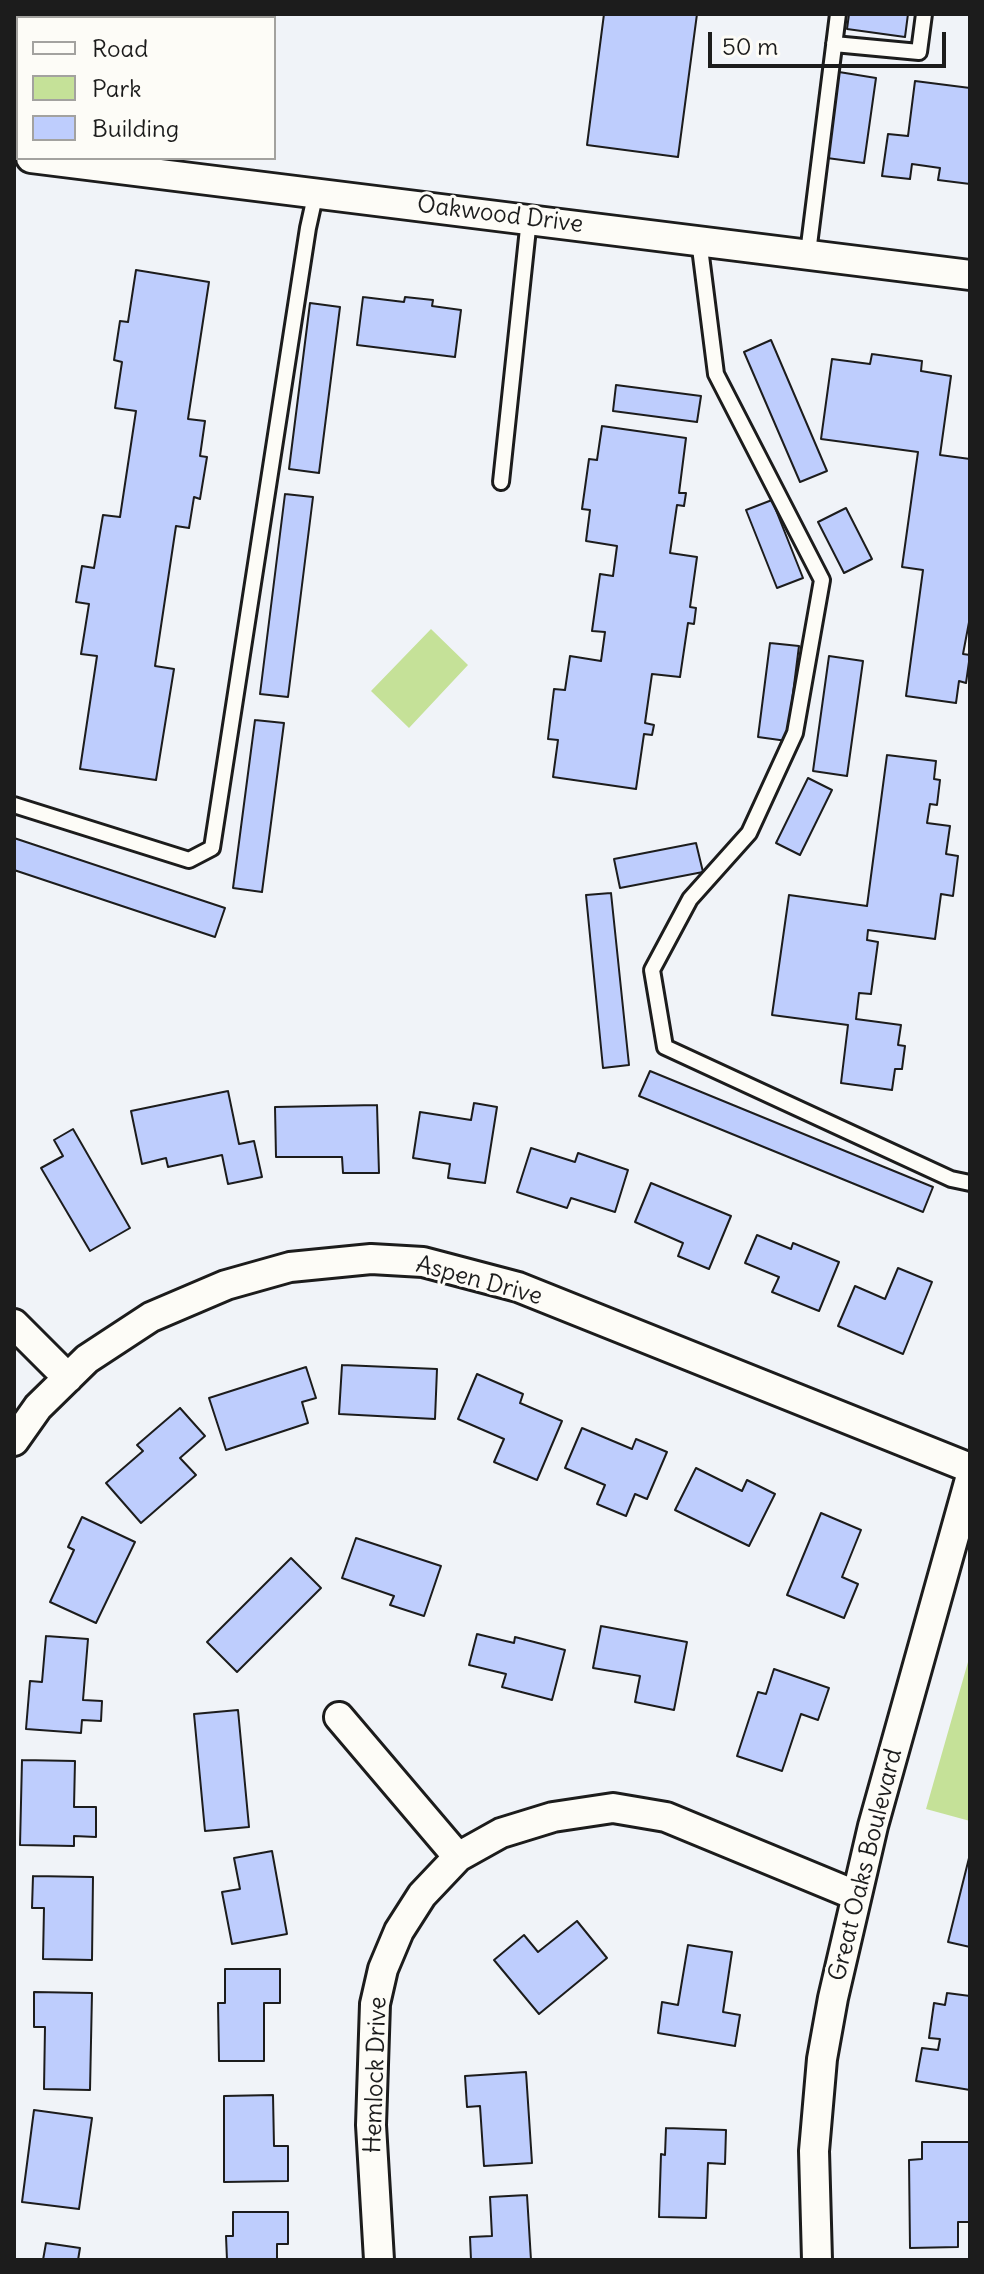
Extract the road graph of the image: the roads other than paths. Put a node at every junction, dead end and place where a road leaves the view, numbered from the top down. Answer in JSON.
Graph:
{"nodes":[{"id":1,"x":838,"y":14,"type":"edge"},
{"id":2,"x":924,"y":14,"type":"edge"},
{"id":3,"x":834,"y":44,"type":"junction"},
{"id":4,"x":62,"y":160,"type":"edge"},
{"id":5,"x":139,"y":165,"type":"edge"},
{"id":6,"x":316,"y":192,"type":"junction"},
{"id":7,"x":529,"y":219,"type":"junction"},
{"id":8,"x":699,"y":240,"type":"junction"},
{"id":9,"x":808,"y":253,"type":"junction"},
{"id":10,"x":970,"y":275,"type":"edge"},
{"id":11,"x":501,"y":482,"type":"dead end"},
{"id":12,"x":14,"y":805,"type":"edge"},
{"id":13,"x":970,"y":1183,"type":"edge"},
{"id":14,"x":14,"y":1324,"type":"edge"},
{"id":15,"x":68,"y":1378,"type":"junction"},
{"id":16,"x":14,"y":1441,"type":"edge"},
{"id":17,"x":970,"y":1468,"type":"edge"},
{"id":18,"x":970,"y":1479,"type":"edge"},
{"id":19,"x":339,"y":1717,"type":"dead end"},
{"id":20,"x":458,"y":1857,"type":"junction"},
{"id":21,"x":855,"y":1895,"type":"junction"},
{"id":22,"x":379,"y":2260,"type":"edge"},
{"id":23,"x":817,"y":2260,"type":"edge"}],
"edges":[{"from":1,"to":3,"type":"lane"},
{"from":2,"to":3,"type":"lane"},
{"from":3,"to":9,"type":"lane"},
{"from":4,"to":5,"type":"street","name":"Oakwood Drive"},
{"from":5,"to":6,"type":"street","name":"Oakwood Drive"},
{"from":6,"to":7,"type":"street","name":"Oakwood Drive"},
{"from":6,"to":12,"type":"lane"},
{"from":7,"to":8,"type":"street","name":"Oakwood Drive"},
{"from":7,"to":11,"type":"lane"},
{"from":8,"to":9,"type":"street","name":"Oakwood Drive"},
{"from":8,"to":13,"type":"lane"},
{"from":9,"to":10,"type":"street","name":"Oakwood Drive"},
{"from":14,"to":15,"type":"street"},
{"from":15,"to":16,"type":"street","name":"Aspen Drive"},
{"from":15,"to":17,"type":"street","name":"Aspen Drive"},
{"from":18,"to":21,"type":"street","name":"Great Oaks Boulevard"},
{"from":19,"to":20,"type":"street"},
{"from":20,"to":21,"type":"street","name":"Hemlock Drive"},
{"from":20,"to":22,"type":"street","name":"Hemlock Drive"},
{"from":21,"to":23,"type":"street","name":"Great Oaks Boulevard"}]}
